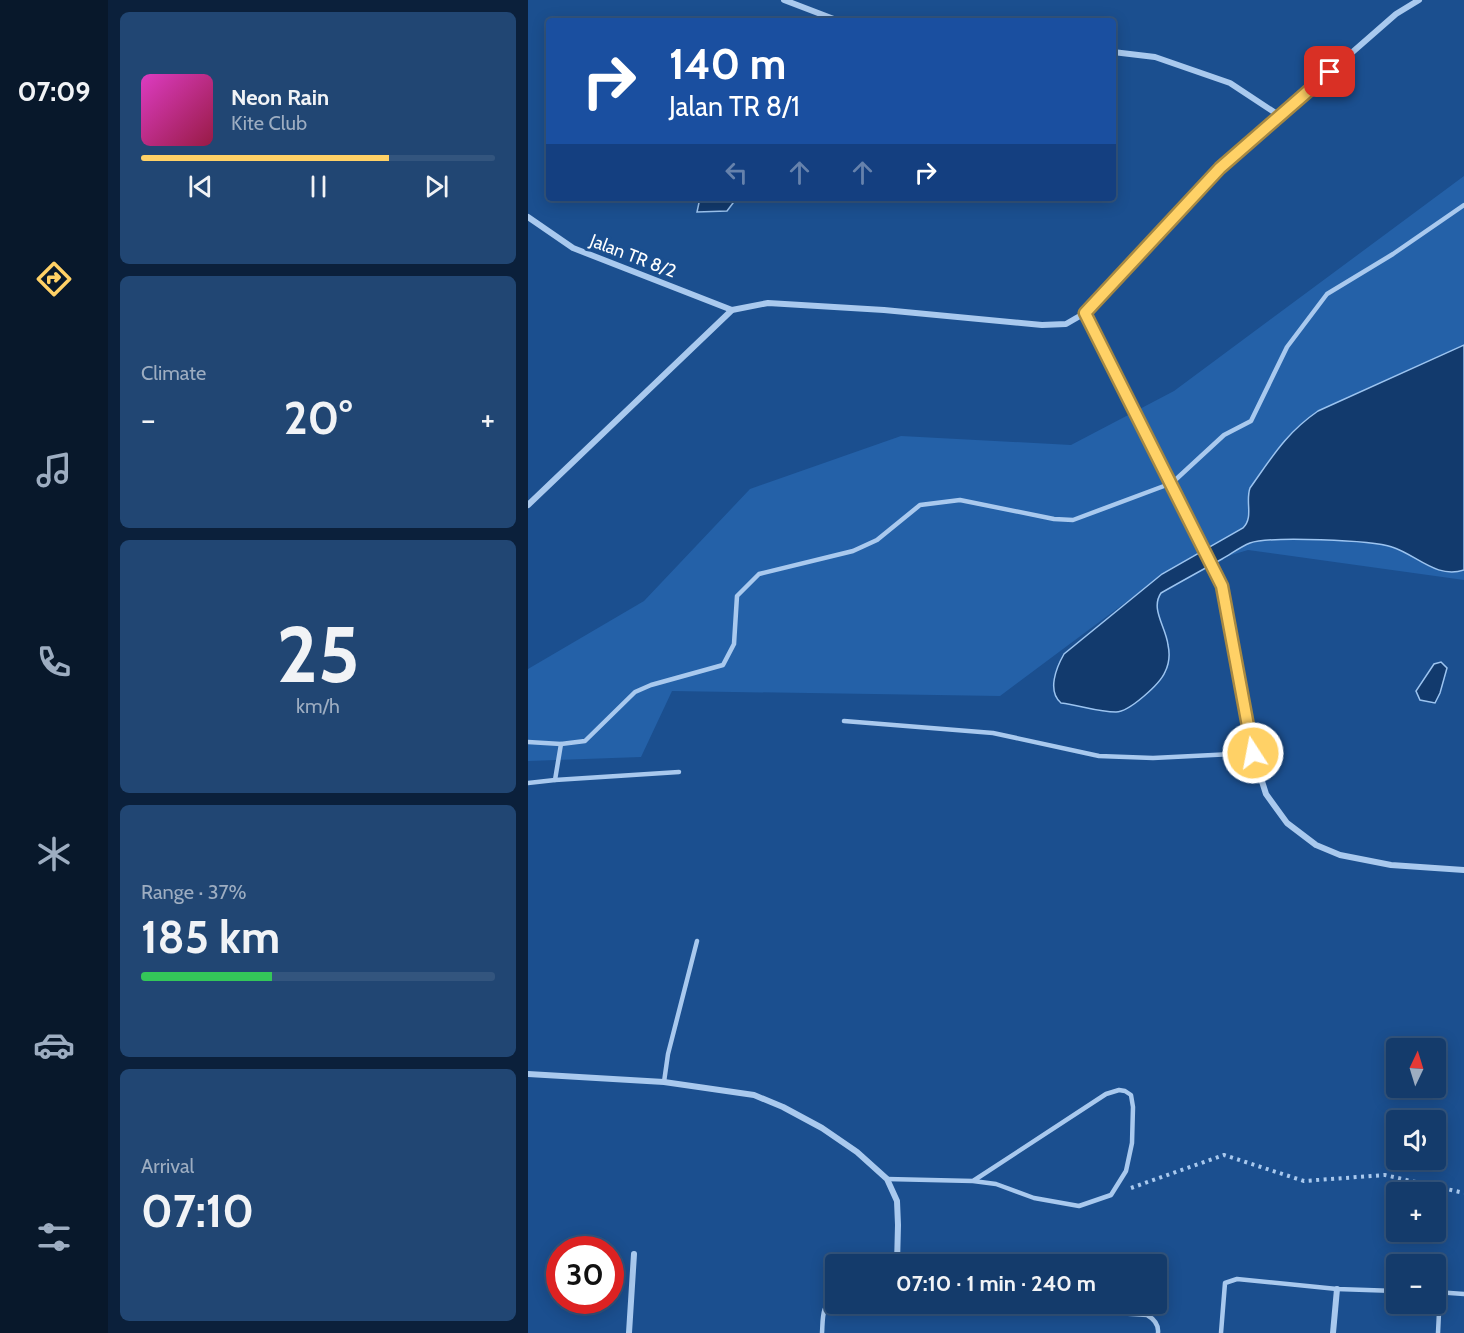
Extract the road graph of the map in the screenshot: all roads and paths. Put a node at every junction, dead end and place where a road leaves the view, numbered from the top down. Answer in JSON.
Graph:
{"nodes":[{"id":1,"x":784,"y":0,"type":"edge"},
{"id":2,"x":1419,"y":0,"type":"edge"},
{"id":3,"x":831,"y":18,"type":"edge"},
{"id":4,"x":1116,"y":52,"type":"edge"},
{"id":5,"x":1280,"y":116,"type":"junction"},
{"id":6,"x":1464,"y":205,"type":"edge"},
{"id":7,"x":528,"y":218,"type":"edge"},
{"id":8,"x":732,"y":310,"type":"junction"},
{"id":9,"x":1085,"y":313,"type":"junction"},
{"id":10,"x":528,"y":505,"type":"edge"},
{"id":11,"x":844,"y":721,"type":"dead end"},
{"id":12,"x":528,"y":742,"type":"edge"},
{"id":13,"x":561,"y":744,"type":"junction"},
{"id":14,"x":1253,"y":753,"type":"junction"},
{"id":15,"x":679,"y":772,"type":"dead end"},
{"id":16,"x":555,"y":780,"type":"junction"},
{"id":17,"x":528,"y":783,"type":"edge"},
{"id":18,"x":1464,"y":870,"type":"edge"},
{"id":19,"x":697,"y":941,"type":"dead end"},
{"id":20,"x":528,"y":1074,"type":"edge"},
{"id":21,"x":664,"y":1082,"type":"junction"},
{"id":22,"x":887,"y":1179,"type":"junction"},
{"id":23,"x":973,"y":1181,"type":"junction"},
{"id":24,"x":1464,"y":1192,"type":"edge"},
{"id":25,"x":1111,"y":1195,"type":"junction"},
{"id":26,"x":634,"y":1254,"type":"dead end"},
{"id":27,"x":897,"y":1254,"type":"edge"},
{"id":28,"x":1337,"y":1289,"type":"junction"},
{"id":29,"x":1386,"y":1291,"type":"edge"},
{"id":30,"x":1446,"y":1293,"type":"edge"},
{"id":31,"x":1464,"y":1294,"type":"edge"},
{"id":32,"x":825,"y":1306,"type":"edge"},
{"id":33,"x":1132,"y":1314,"type":"edge"},
{"id":34,"x":1438,"y":1314,"type":"edge"},
{"id":35,"x":628,"y":1333,"type":"edge"},
{"id":36,"x":822,"y":1333,"type":"edge"},
{"id":37,"x":1158,"y":1333,"type":"edge"},
{"id":38,"x":1221,"y":1333,"type":"edge"},
{"id":39,"x":1333,"y":1333,"type":"edge"},
{"id":40,"x":1438,"y":1333,"type":"edge"}],
"edges":[{"from":1,"to":3,"type":"street"},
{"from":2,"to":5,"type":"street"},
{"from":4,"to":5,"type":"street"},
{"from":5,"to":9,"type":"street"},
{"from":6,"to":13,"type":"lane"},
{"from":7,"to":8,"type":"street","name":"Jalan TR 8/2"},
{"from":8,"to":9,"type":"street"},
{"from":8,"to":10,"type":"street"},
{"from":9,"to":14,"type":"street","bridge":true},
{"from":11,"to":14,"type":"lane"},
{"from":12,"to":13,"type":"lane"},
{"from":13,"to":16,"type":"lane"},
{"from":14,"to":18,"type":"street"},
{"from":15,"to":16,"type":"lane"},
{"from":16,"to":17,"type":"lane"},
{"from":19,"to":21,"type":"lane"},
{"from":20,"to":21,"type":"street"},
{"from":21,"to":22,"type":"street"},
{"from":22,"to":23,"type":"lane"},
{"from":22,"to":27,"type":"street"},
{"from":23,"to":25,"type":"lane"},
{"from":23,"to":25,"type":"lane"},
{"from":24,"to":25,"type":"path"},
{"from":26,"to":35,"type":"street"},
{"from":28,"to":29,"type":"lane"},
{"from":28,"to":38,"type":"lane"},
{"from":28,"to":39,"type":"street"},
{"from":30,"to":31,"type":"lane"},
{"from":32,"to":36,"type":"lane"},
{"from":33,"to":37,"type":"lane"},
{"from":34,"to":40,"type":"lane"}]}
